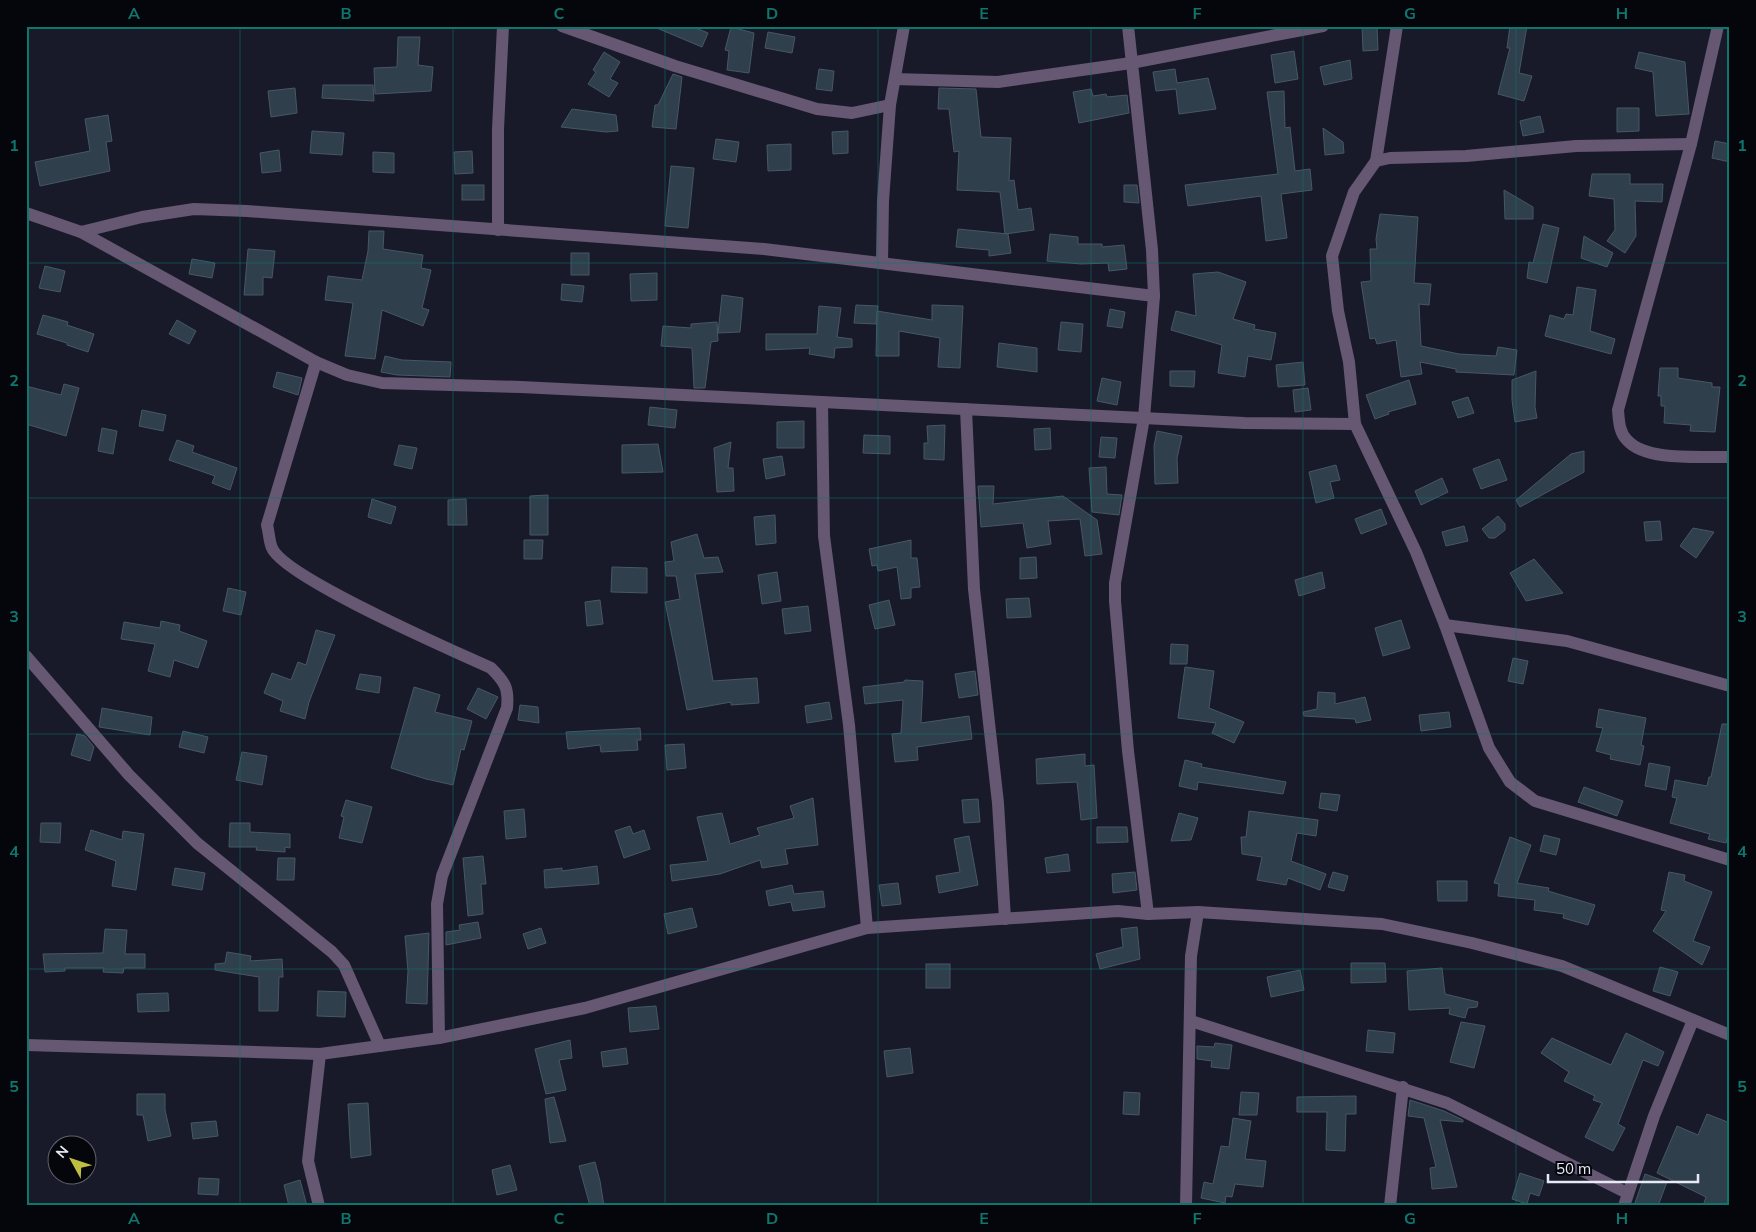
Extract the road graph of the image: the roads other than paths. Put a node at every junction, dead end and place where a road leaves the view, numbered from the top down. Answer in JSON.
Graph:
{"nodes":[{"id":1,"x":503,"y":26,"type":"edge"},
{"id":2,"x":562,"y":26,"type":"edge"},
{"id":3,"x":904,"y":26,"type":"edge"},
{"id":4,"x":1128,"y":26,"type":"edge"},
{"id":5,"x":1323,"y":26,"type":"edge"},
{"id":6,"x":1398,"y":26,"type":"edge"},
{"id":7,"x":1718,"y":26,"type":"edge"},
{"id":8,"x":1131,"y":63,"type":"junction"},
{"id":9,"x":895,"y":79,"type":"junction"},
{"id":10,"x":890,"y":105,"type":"junction"},
{"id":11,"x":1691,"y":144,"type":"junction"},
{"id":12,"x":1376,"y":161,"type":"junction"},
{"id":13,"x":26,"y":213,"type":"edge"},
{"id":14,"x":498,"y":230,"type":"junction"},
{"id":15,"x":81,"y":232,"type":"junction"},
{"id":16,"x":882,"y":263,"type":"junction"},
{"id":17,"x":1154,"y":296,"type":"junction"},
{"id":18,"x":316,"y":362,"type":"junction"},
{"id":19,"x":822,"y":402,"type":"junction"},
{"id":20,"x":966,"y":409,"type":"junction"},
{"id":21,"x":1144,"y":418,"type":"junction"},
{"id":22,"x":1355,"y":424,"type":"junction"},
{"id":23,"x":1730,"y":456,"type":"edge"},
{"id":24,"x":1445,"y":625,"type":"junction"},
{"id":25,"x":26,"y":656,"type":"edge"},
{"id":26,"x":1730,"y":686,"type":"edge"},
{"id":27,"x":1730,"y":860,"type":"edge"},
{"id":28,"x":1198,"y":912,"type":"junction"},
{"id":29,"x":1148,"y":914,"type":"junction"},
{"id":30,"x":1005,"y":918,"type":"junction"},
{"id":31,"x":867,"y":928,"type":"junction"},
{"id":32,"x":1693,"y":1020,"type":"junction"},
{"id":33,"x":1191,"y":1022,"type":"junction"},
{"id":34,"x":1730,"y":1036,"type":"edge"},
{"id":35,"x":439,"y":1038,"type":"junction"},
{"id":36,"x":26,"y":1045,"type":"edge"},
{"id":37,"x":380,"y":1046,"type":"junction"},
{"id":38,"x":320,"y":1054,"type":"junction"},
{"id":39,"x":1403,"y":1087,"type":"junction"},
{"id":40,"x":1626,"y":1202,"type":"edge"},
{"id":41,"x":319,"y":1206,"type":"edge"},
{"id":42,"x":1186,"y":1206,"type":"edge"},
{"id":43,"x":1390,"y":1206,"type":"edge"}],
"edges":[{"from":1,"to":14,"type":"street"},
{"from":2,"to":10,"type":"street"},
{"from":3,"to":9,"type":"street"},
{"from":4,"to":8,"type":"street"},
{"from":5,"to":8,"type":"street"},
{"from":6,"to":12,"type":"street"},
{"from":7,"to":11,"type":"street"},
{"from":8,"to":9,"type":"street"},
{"from":8,"to":17,"type":"street"},
{"from":9,"to":10,"type":"street"},
{"from":10,"to":16,"type":"street"},
{"from":11,"to":12,"type":"street"},
{"from":11,"to":23,"type":"street"},
{"from":12,"to":22,"type":"street"},
{"from":13,"to":15,"type":"street"},
{"from":14,"to":15,"type":"street"},
{"from":14,"to":16,"type":"street"},
{"from":15,"to":18,"type":"street"},
{"from":16,"to":17,"type":"street"},
{"from":17,"to":21,"type":"street"},
{"from":18,"to":19,"type":"street"},
{"from":18,"to":35,"type":"street"},
{"from":19,"to":20,"type":"street"},
{"from":19,"to":31,"type":"street"},
{"from":20,"to":21,"type":"street"},
{"from":20,"to":30,"type":"street"},
{"from":21,"to":22,"type":"street"},
{"from":21,"to":29,"type":"street"},
{"from":22,"to":24,"type":"street"},
{"from":24,"to":26,"type":"street"},
{"from":24,"to":27,"type":"street"},
{"from":25,"to":37,"type":"street"},
{"from":28,"to":29,"type":"street"},
{"from":28,"to":32,"type":"street"},
{"from":28,"to":33,"type":"street"},
{"from":29,"to":30,"type":"street"},
{"from":30,"to":31,"type":"street"},
{"from":31,"to":35,"type":"street"},
{"from":32,"to":34,"type":"street"},
{"from":32,"to":40,"type":"street"},
{"from":33,"to":39,"type":"street"},
{"from":33,"to":42,"type":"street"},
{"from":35,"to":37,"type":"street"},
{"from":36,"to":38,"type":"street"},
{"from":37,"to":38,"type":"street"},
{"from":38,"to":41,"type":"street"},
{"from":39,"to":40,"type":"street"},
{"from":39,"to":43,"type":"street"}]}
